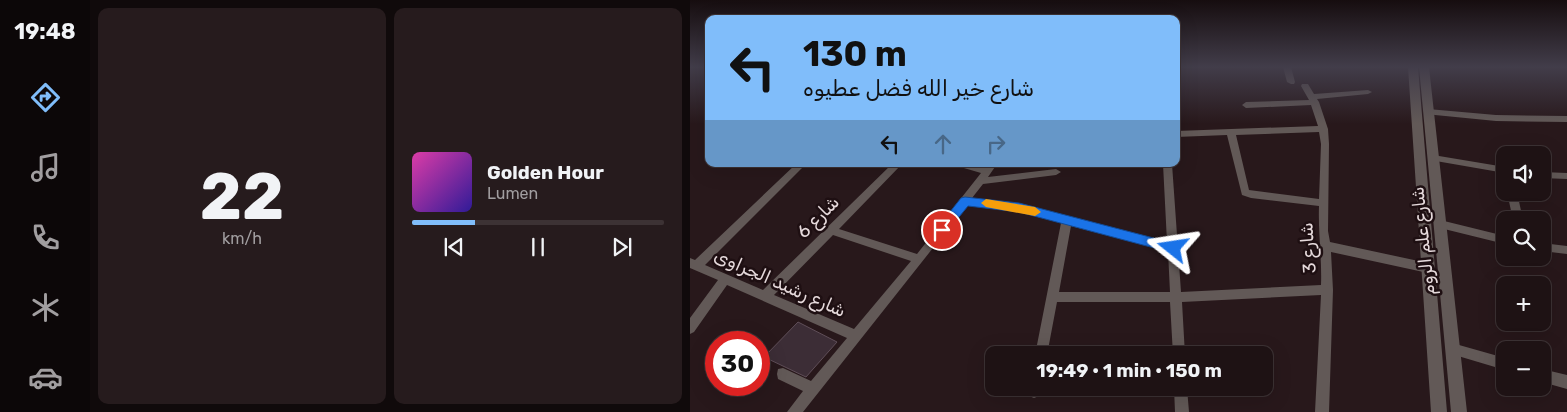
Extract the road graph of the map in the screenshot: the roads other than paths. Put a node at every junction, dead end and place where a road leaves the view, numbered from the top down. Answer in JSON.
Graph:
{"nodes":[{"id":1,"x":1305,"y":86,"type":"dead end"},
{"id":2,"x":1414,"y":86,"type":"edge"},
{"id":3,"x":1426,"y":86,"type":"edge"},
{"id":4,"x":1368,"y":92,"type":"dead end"},
{"id":5,"x":1314,"y":100,"type":"junction"},
{"id":6,"x":1246,"y":105,"type":"dead end"},
{"id":7,"x":1428,"y":112,"type":"junction"},
{"id":8,"x":1567,"y":119,"type":"edge"},
{"id":9,"x":1324,"y":129,"type":"junction"},
{"id":10,"x":1231,"y":133,"type":"junction"},
{"id":11,"x":1180,"y":134,"type":"edge"},
{"id":12,"x":1420,"y":161,"type":"junction"},
{"id":13,"x":1433,"y":161,"type":"junction"},
{"id":14,"x":798,"y":167,"type":"edge"},
{"id":15,"x":894,"y":167,"type":"edge"},
{"id":16,"x":970,"y":167,"type":"edge"},
{"id":17,"x":1168,"y":167,"type":"edge"},
{"id":18,"x":1496,"y":169,"type":"edge"},
{"id":19,"x":986,"y":172,"type":"edge"},
{"id":20,"x":1056,"y":172,"type":"dead end"},
{"id":21,"x":1551,"y":175,"type":"edge"},
{"id":22,"x":1567,"y":176,"type":"edge"},
{"id":23,"x":965,"y":201,"type":"junction"},
{"id":24,"x":1323,"y":203,"type":"junction"},
{"id":25,"x":1066,"y":220,"type":"junction"},
{"id":26,"x":1440,"y":224,"type":"junction"},
{"id":27,"x":830,"y":230,"type":"junction"},
{"id":28,"x":1496,"y":238,"type":"edge"},
{"id":29,"x":1326,"y":246,"type":"junction"},
{"id":30,"x":1173,"y":248,"type":"junction"},
{"id":31,"x":1551,"y":248,"type":"edge"},
{"id":32,"x":1566,"y":251,"type":"edge"},
{"id":33,"x":919,"y":259,"type":"junction"},
{"id":34,"x":694,"y":264,"type":"edge"},
{"id":35,"x":1428,"y":268,"type":"junction"},
{"id":36,"x":725,"y":279,"type":"junction"},
{"id":37,"x":1327,"y":290,"type":"junction"},
{"id":38,"x":765,"y":296,"type":"junction"},
{"id":39,"x":1052,"y":297,"type":"junction"},
{"id":40,"x":1176,"y":297,"type":"junction"},
{"id":41,"x":690,"y":328,"type":"edge"},
{"id":42,"x":856,"y":336,"type":"junction"},
{"id":43,"x":1043,"y":346,"type":"edge"},
{"id":44,"x":1179,"y":346,"type":"edge"},
{"id":45,"x":1452,"y":349,"type":"junction"},
{"id":46,"x":1496,"y":361,"type":"edge"},
{"id":47,"x":783,"y":374,"type":"dead end"},
{"id":48,"x":1551,"y":378,"type":"edge"},
{"id":49,"x":1567,"y":382,"type":"edge"},
{"id":50,"x":813,"y":389,"type":"junction"},
{"id":51,"x":1181,"y":396,"type":"edge"},
{"id":52,"x":794,"y":412,"type":"edge"},
{"id":53,"x":1182,"y":412,"type":"edge"},
{"id":54,"x":1322,"y":412,"type":"edge"},
{"id":55,"x":1439,"y":412,"type":"edge"},
{"id":56,"x":1459,"y":412,"type":"edge"}],
"edges":[{"from":1,"to":5,"type":"street","name":"شارع 3"},
{"from":2,"to":12,"type":"street","name":"شارع علم الروم"},
{"from":3,"to":7,"type":"street","name":"شارع علم الروم"},
{"from":4,"to":5,"type":"street"},
{"from":5,"to":6,"type":"street"},
{"from":5,"to":9,"type":"street","name":"شارع 3"},
{"from":7,"to":8,"type":"street"},
{"from":7,"to":13,"type":"street","name":"شارع علم الروم"},
{"from":9,"to":10,"type":"street"},
{"from":9,"to":24,"type":"street","name":"شارع 3"},
{"from":10,"to":11,"type":"street"},
{"from":10,"to":24,"type":"street"},
{"from":12,"to":13,"type":"street"},
{"from":12,"to":35,"type":"street","name":"شارع علم الروم"},
{"from":13,"to":18,"type":"street"},
{"from":13,"to":26,"type":"street","name":"شارع علم الروم"},
{"from":14,"to":34,"type":"street"},
{"from":15,"to":27,"type":"street","name":"شارع 6"},
{"from":16,"to":19,"type":"street"},
{"from":17,"to":30,"type":"street"},
{"from":19,"to":20,"type":"street"},
{"from":19,"to":23,"type":"street"},
{"from":21,"to":22,"type":"street"},
{"from":23,"to":25,"type":"street"},
{"from":23,"to":33,"type":"street"},
{"from":24,"to":29,"type":"street","name":"شارع 3"},
{"from":25,"to":30,"type":"street"},
{"from":25,"to":39,"type":"street"},
{"from":26,"to":28,"type":"street"},
{"from":26,"to":45,"type":"street","name":"شارع علم الروم"},
{"from":27,"to":33,"type":"street"},
{"from":27,"to":38,"type":"street","name":"شارع 6"},
{"from":29,"to":35,"type":"street"},
{"from":29,"to":37,"type":"street","name":"شارع 3"},
{"from":30,"to":40,"type":"street"},
{"from":31,"to":32,"type":"street"},
{"from":33,"to":42,"type":"street"},
{"from":34,"to":36,"type":"street","name":"شارع رشيد الجراوى"},
{"from":35,"to":55,"type":"street","name":"شارع علم الروم"},
{"from":36,"to":38,"type":"street","name":"شارع رشيد الجراوى"},
{"from":36,"to":41,"type":"street"},
{"from":37,"to":40,"type":"street"},
{"from":37,"to":54,"type":"street","name":"شارع 3"},
{"from":38,"to":42,"type":"street","name":"شارع رشيد الجراوى"},
{"from":39,"to":40,"type":"street"},
{"from":39,"to":43,"type":"street"},
{"from":40,"to":44,"type":"street"},
{"from":42,"to":50,"type":"street"},
{"from":45,"to":46,"type":"street"},
{"from":45,"to":56,"type":"street","name":"شارع علم الروم"},
{"from":47,"to":50,"type":"street"},
{"from":48,"to":49,"type":"street"},
{"from":50,"to":52,"type":"street"},
{"from":51,"to":53,"type":"street"}]}
